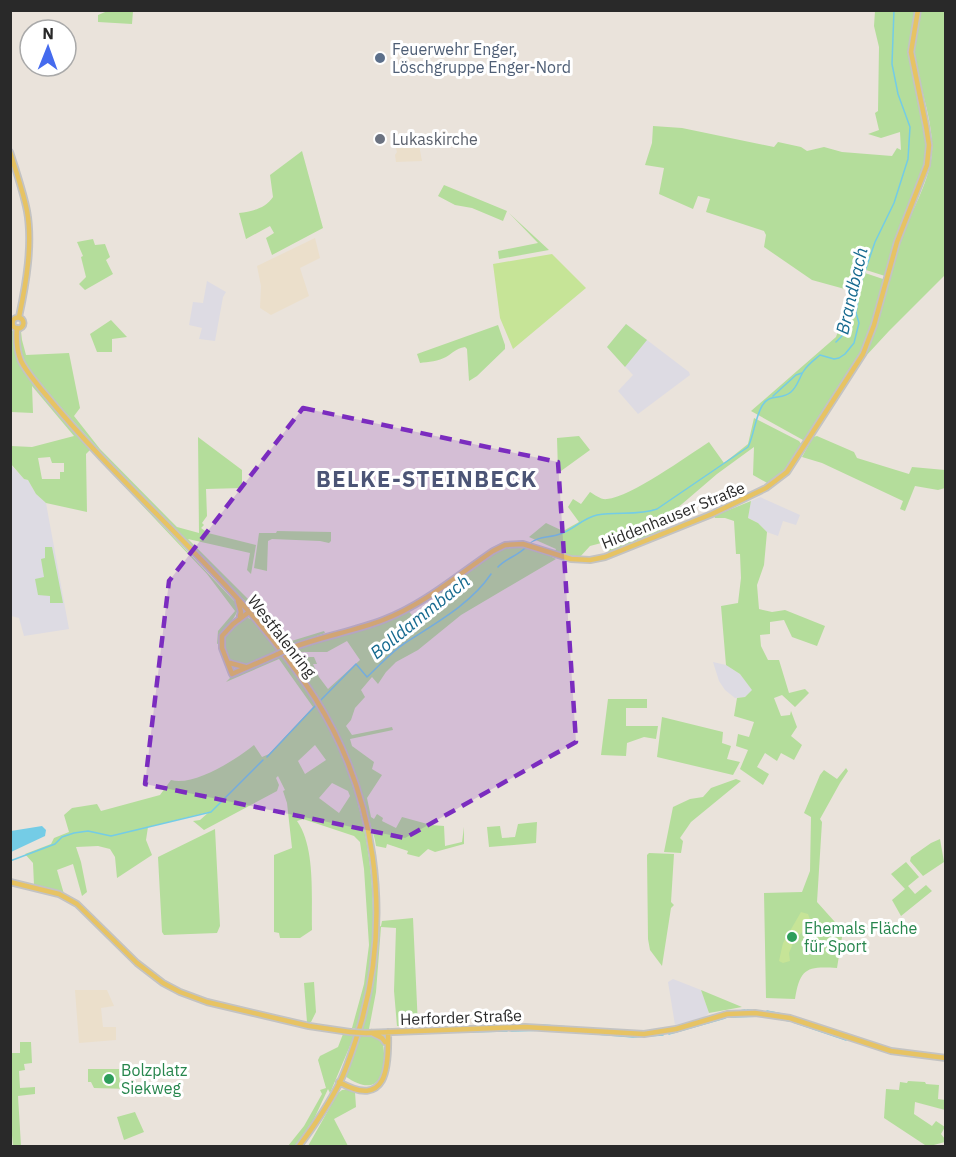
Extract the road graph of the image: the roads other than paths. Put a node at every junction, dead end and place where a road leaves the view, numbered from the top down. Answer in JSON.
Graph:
{"nodes":[{"id":1,"x":918,"y":10,"type":"edge"},
{"id":2,"x":10,"y":152,"type":"edge"},
{"id":3,"x":237,"y":598,"type":"junction"},
{"id":4,"x":248,"y":611,"type":"junction"},
{"id":5,"x":240,"y":616,"type":"junction"},
{"id":6,"x":233,"y":624,"type":"junction"},
{"id":7,"x":224,"y":653,"type":"junction"},
{"id":8,"x":230,"y":663,"type":"junction"},
{"id":9,"x":248,"y":667,"type":"junction"},
{"id":10,"x":233,"y":674,"type":"junction"},
{"id":11,"x":10,"y":882,"type":"edge"},
{"id":12,"x":388,"y":1032,"type":"junction"},
{"id":13,"x":368,"y":1033,"type":"junction"},
{"id":14,"x":385,"y":1042,"type":"junction"},
{"id":15,"x":945,"y":1058,"type":"edge"},
{"id":16,"x":387,"y":1066,"type":"junction"},
{"id":17,"x":340,"y":1080,"type":"junction"},
{"id":18,"x":347,"y":1085,"type":"junction"},
{"id":19,"x":362,"y":1090,"type":"junction"},
{"id":20,"x":334,"y":1093,"type":"junction"},
{"id":21,"x":326,"y":1105,"type":"junction"},
{"id":22,"x":299,"y":1146,"type":"edge"}],
"edges":[{"from":1,"to":9,"type":"main road","name":"Hiddenhauser Straße","bridge":true},
{"from":2,"to":3,"type":"main road","name":"Westfalenring"},
{"from":3,"to":4,"type":"main road","name":"Westfalenring"},
{"from":3,"to":5,"type":"main road"},
{"from":4,"to":5,"type":"main road"},
{"from":4,"to":6,"type":"main road"},
{"from":4,"to":17,"type":"main road","name":"Westfalenring"},
{"from":5,"to":6,"type":"main road"},
{"from":6,"to":7,"type":"main road"},
{"from":7,"to":8,"type":"main road"},
{"from":7,"to":10,"type":"main road"},
{"from":8,"to":9,"type":"main road"},
{"from":8,"to":10,"type":"main road"},
{"from":9,"to":10,"type":"main road","name":"Hiddenhauser Straße"},
{"from":11,"to":13,"type":"main road","name":"Herforder Straße","bridge":true},
{"from":12,"to":13,"type":"main road","name":"Herforder Straße"},
{"from":12,"to":14,"type":"main road"},
{"from":12,"to":15,"type":"main road","name":"Herforder Straße"},
{"from":12,"to":16,"type":"main road"},
{"from":13,"to":14,"type":"main road"},
{"from":14,"to":16,"type":"main road"},
{"from":16,"to":19,"type":"main road"},
{"from":17,"to":18,"type":"main road"},
{"from":17,"to":19,"type":"main road"},
{"from":17,"to":20,"type":"main road","name":"Westfalenring"},
{"from":17,"to":21,"type":"main road","name":"Westfalenring"},
{"from":18,"to":19,"type":"main road"},
{"from":18,"to":20,"type":"main road"},
{"from":20,"to":21,"type":"main road","name":"Westfalenring"},
{"from":21,"to":22,"type":"main road","name":"Westfalenring"}]}
